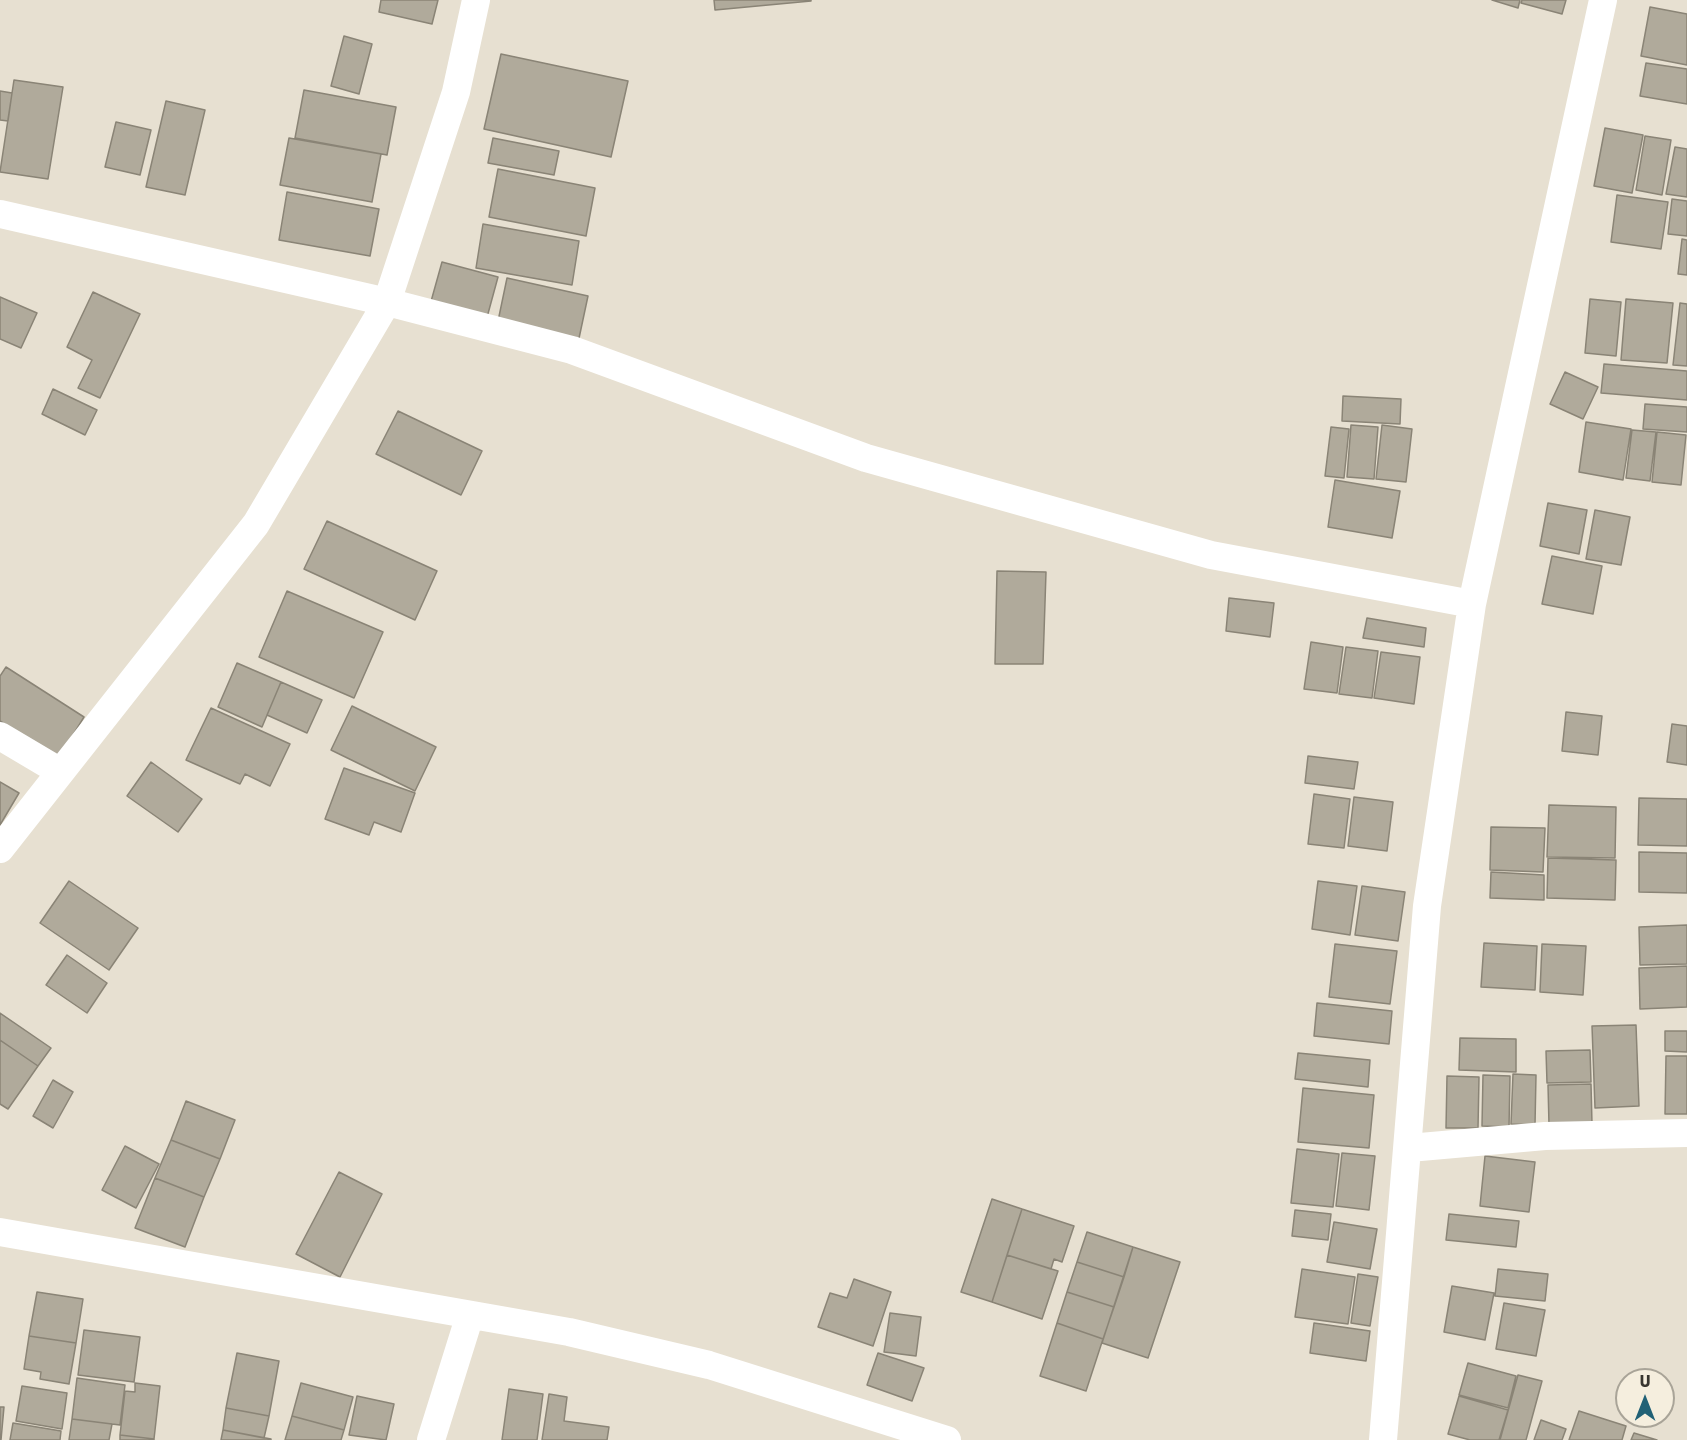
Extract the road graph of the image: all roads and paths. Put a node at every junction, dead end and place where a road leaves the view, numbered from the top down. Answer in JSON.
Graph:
{"nodes":[{"id":1,"x":476,"y":0,"type":"edge"},
{"id":2,"x":1603,"y":0,"type":"edge"},
{"id":3,"x":0,"y":214,"type":"edge"},
{"id":4,"x":387,"y":302,"type":"junction"},
{"id":5,"x":1472,"y":604,"type":"junction"},
{"id":6,"x":0,"y":736,"type":"edge"},
{"id":7,"x":59,"y":771,"type":"junction"},
{"id":8,"x":0,"y":849,"type":"edge"},
{"id":9,"x":1687,"y":1133,"type":"edge"},
{"id":10,"x":1409,"y":1148,"type":"junction"},
{"id":11,"x":0,"y":1232,"type":"edge"},
{"id":12,"x":470,"y":1315,"type":"junction"},
{"id":13,"x":1389,"y":1437,"type":"edge"},
{"id":14,"x":431,"y":1440,"type":"edge"},
{"id":15,"x":947,"y":1440,"type":"edge"}],
"edges":[{"from":1,"to":4,"type":"street"},
{"from":2,"to":5,"type":"street"},
{"from":3,"to":4,"type":"street"},
{"from":4,"to":5,"type":"street"},
{"from":4,"to":7,"type":"street"},
{"from":5,"to":10,"type":"street"},
{"from":6,"to":7,"type":"street"},
{"from":7,"to":8,"type":"street"},
{"from":9,"to":10,"type":"street"},
{"from":10,"to":13,"type":"street"},
{"from":11,"to":12,"type":"street"},
{"from":12,"to":14,"type":"street"},
{"from":12,"to":15,"type":"street"}]}
